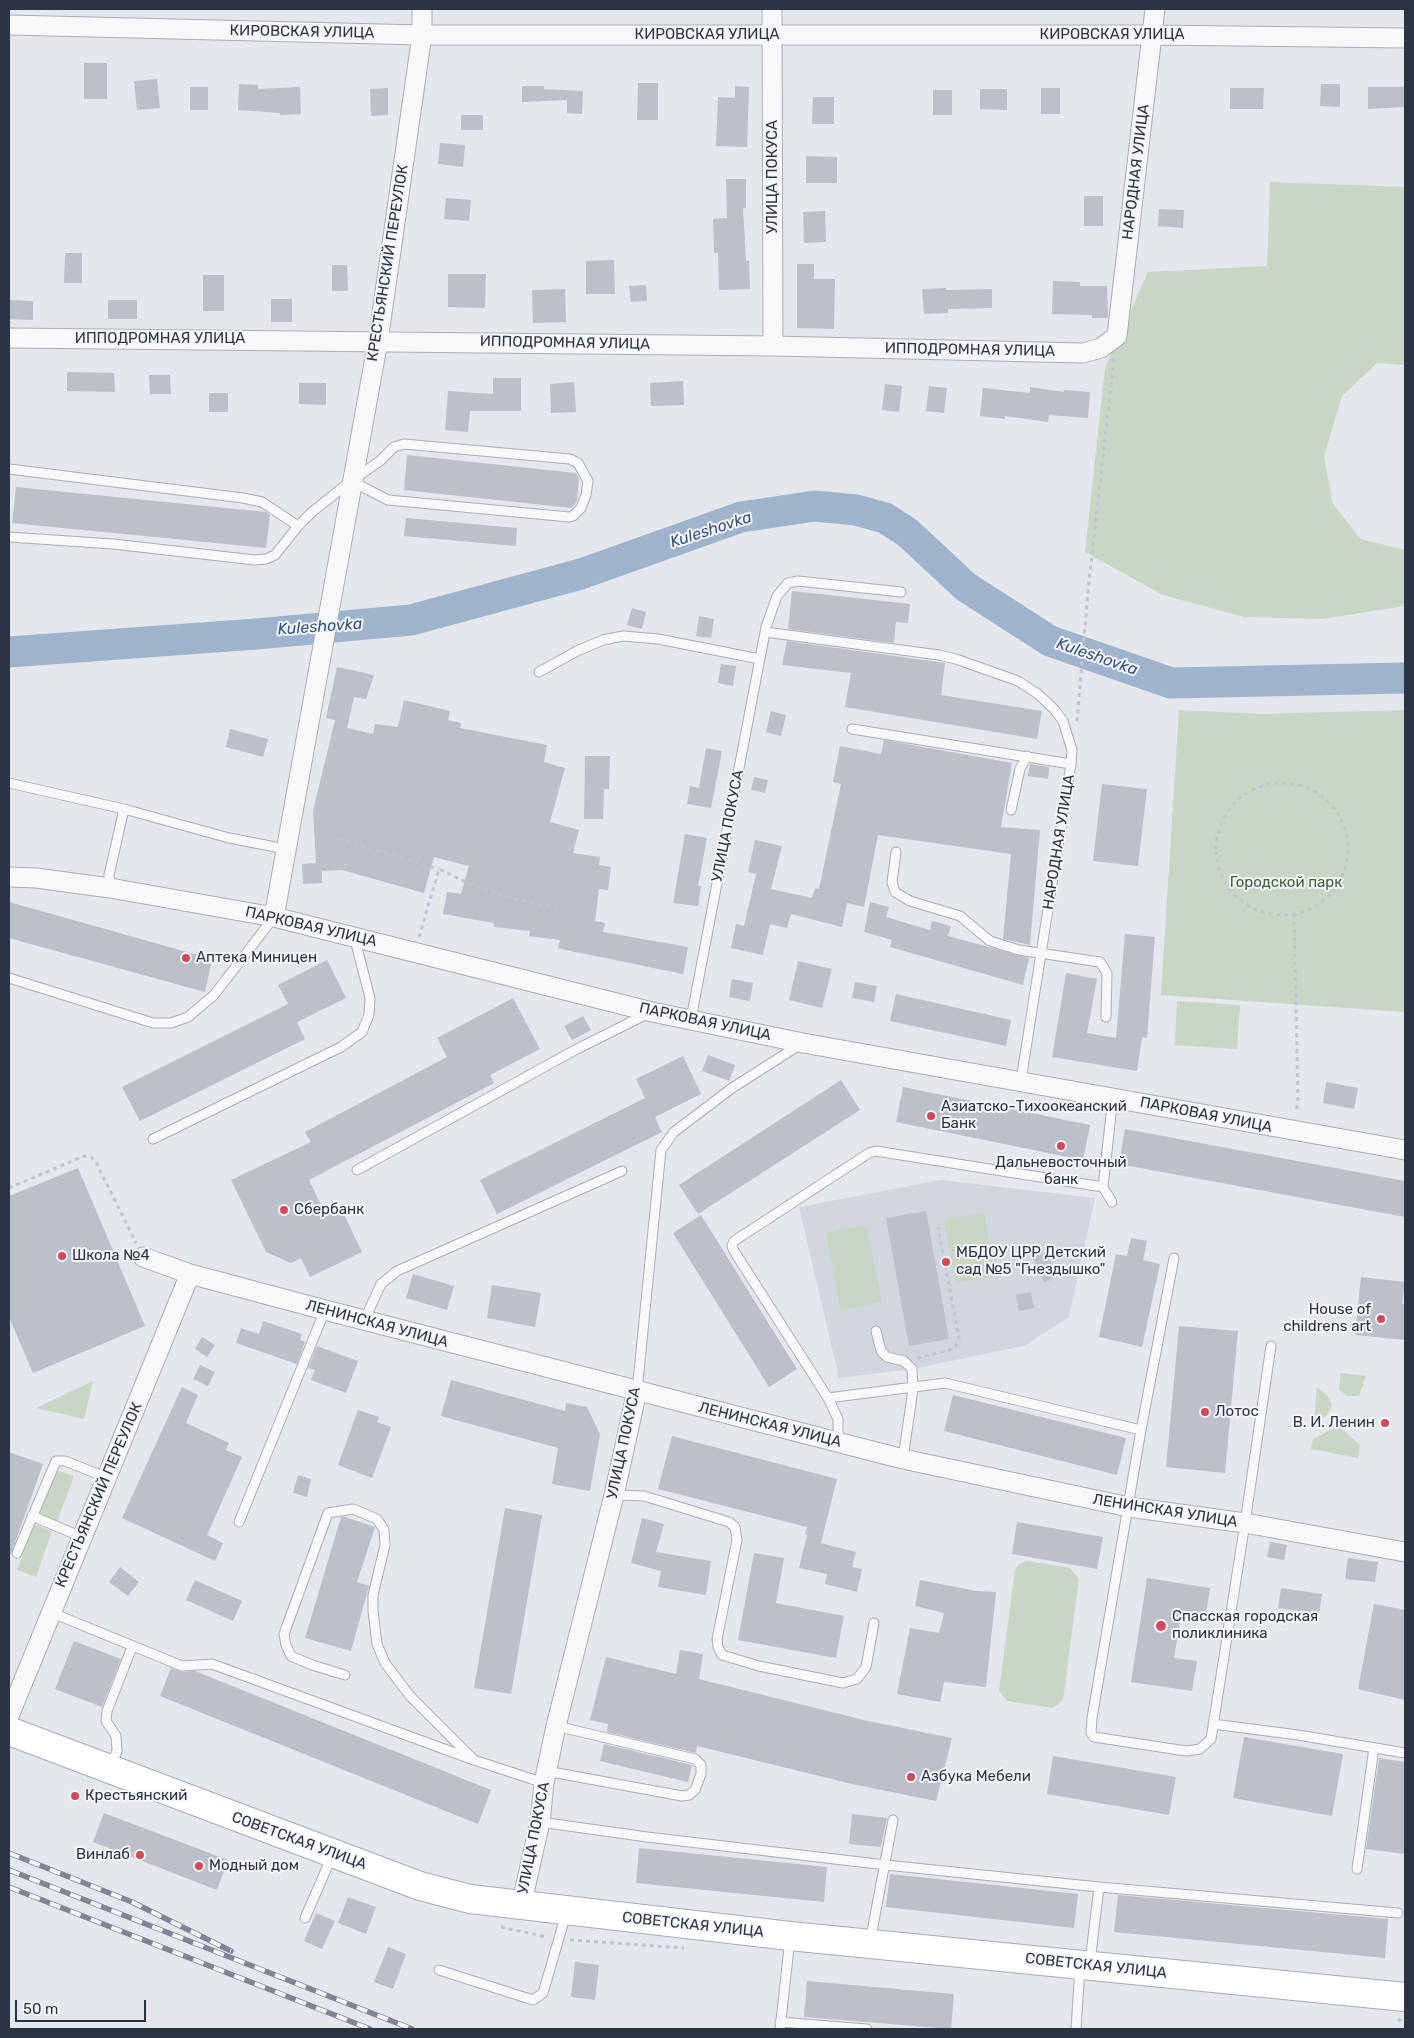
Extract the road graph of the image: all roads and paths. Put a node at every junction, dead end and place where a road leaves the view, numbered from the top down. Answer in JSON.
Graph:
{"nodes":[{"id":1,"x":422,"y":9,"type":"edge"},
{"id":2,"x":772,"y":9,"type":"edge"},
{"id":3,"x":1155,"y":9,"type":"edge"},
{"id":4,"x":9,"y":25,"type":"edge"},
{"id":5,"x":422,"y":35,"type":"junction"},
{"id":6,"x":772,"y":35,"type":"junction"},
{"id":7,"x":1151,"y":35,"type":"junction"},
{"id":8,"x":1405,"y":38,"type":"edge"},
{"id":9,"x":1117,"y":336,"type":"junction"},
{"id":10,"x":9,"y":338,"type":"edge"},
{"id":11,"x":378,"y":341,"type":"junction"},
{"id":12,"x":774,"y":346,"type":"junction"},
{"id":13,"x":9,"y":469,"type":"edge"},
{"id":14,"x":351,"y":481,"type":"junction"},
{"id":15,"x":298,"y":526,"type":"junction"},
{"id":16,"x":9,"y":537,"type":"edge"},
{"id":17,"x":901,"y":592,"type":"dead end"},
{"id":18,"x":765,"y":632,"type":"junction"},
{"id":19,"x":760,"y":659,"type":"junction"},
{"id":20,"x":539,"y":672,"type":"dead end"},
{"id":21,"x":1081,"y":690,"type":"dead end"},
{"id":22,"x":852,"y":729,"type":"dead end"},
{"id":23,"x":1027,"y":756,"type":"junction"},
{"id":24,"x":1071,"y":764,"type":"junction"},
{"id":25,"x":9,"y":783,"type":"edge"},
{"id":26,"x":124,"y":809,"type":"junction"},
{"id":27,"x":1011,"y":810,"type":"dead end"},
{"id":28,"x":338,"y":839,"type":"dead end"},
{"id":29,"x":286,"y":849,"type":"junction"},
{"id":30,"x":896,"y":852,"type":"dead end"},
{"id":31,"x":439,"y":869,"type":"junction"},
{"id":32,"x":9,"y":877,"type":"edge"},
{"id":33,"x":110,"y":888,"type":"junction"},
{"id":34,"x":558,"y":908,"type":"dead end"},
{"id":35,"x":1294,"y":914,"type":"junction"},
{"id":36,"x":274,"y":917,"type":"junction"},
{"id":37,"x":354,"y":936,"type":"junction"},
{"id":38,"x":414,"y":952,"type":"junction"},
{"id":39,"x":1042,"y":954,"type":"junction"},
{"id":40,"x":9,"y":978,"type":"edge"},
{"id":41,"x":652,"y":1012,"type":"junction"},
{"id":42,"x":1106,"y":1017,"type":"dead end"},
{"id":43,"x":691,"y":1019,"type":"junction"},
{"id":44,"x":803,"y":1043,"type":"junction"},
{"id":45,"x":1021,"y":1080,"type":"junction"},
{"id":46,"x":1113,"y":1097,"type":"junction"},
{"id":47,"x":1294,"y":1131,"type":"junction"},
{"id":48,"x":152,"y":1140,"type":"dead end"},
{"id":49,"x":1405,"y":1150,"type":"edge"},
{"id":50,"x":357,"y":1170,"type":"dead end"},
{"id":51,"x":622,"y":1171,"type":"dead end"},
{"id":52,"x":9,"y":1188,"type":"edge"},
{"id":53,"x":1103,"y":1188,"type":"junction"},
{"id":54,"x":1112,"y":1202,"type":"dead end"},
{"id":55,"x":938,"y":1227,"type":"dead end"},
{"id":56,"x":143,"y":1257,"type":"joint"},
{"id":57,"x":1174,"y":1258,"type":"dead end"},
{"id":58,"x":190,"y":1274,"type":"junction"},
{"id":59,"x":325,"y":1310,"type":"junction"},
{"id":60,"x":364,"y":1321,"type":"junction"},
{"id":61,"x":876,"y":1331,"type":"dead end"},
{"id":62,"x":1271,"y":1346,"type":"dead end"},
{"id":63,"x":904,"y":1361,"type":"junction"},
{"id":64,"x":913,"y":1389,"type":"junction"},
{"id":65,"x":637,"y":1391,"type":"junction"},
{"id":66,"x":828,"y":1398,"type":"junction"},
{"id":67,"x":1141,"y":1430,"type":"junction"},
{"id":68,"x":838,"y":1443,"type":"junction"},
{"id":69,"x":903,"y":1459,"type":"junction"},
{"id":70,"x":108,"y":1478,"type":"junction"},
{"id":71,"x":614,"y":1494,"type":"junction"},
{"id":72,"x":1129,"y":1507,"type":"junction"},
{"id":73,"x":32,"y":1516,"type":"junction"},
{"id":74,"x":239,"y":1522,"type":"dead end"},
{"id":75,"x":1246,"y":1523,"type":"junction"},
{"id":76,"x":82,"y":1536,"type":"junction"},
{"id":77,"x":1405,"y":1552,"type":"edge"},
{"id":78,"x":17,"y":1553,"type":"dead end"},
{"id":79,"x":50,"y":1612,"type":"junction"},
{"id":80,"x":874,"y":1623,"type":"dead end"},
{"id":81,"x":132,"y":1647,"type":"junction"},
{"id":82,"x":345,"y":1674,"type":"dead end"},
{"id":83,"x":9,"y":1716,"type":"edge"},
{"id":84,"x":1213,"y":1724,"type":"junction"},
{"id":85,"x":556,"y":1726,"type":"junction"},
{"id":86,"x":9,"y":1731,"type":"edge"},
{"id":87,"x":1374,"y":1748,"type":"junction"},
{"id":88,"x":1405,"y":1754,"type":"edge"},
{"id":89,"x":474,"y":1760,"type":"junction"},
{"id":90,"x":109,"y":1770,"type":"junction"},
{"id":91,"x":545,"y":1777,"type":"junction"},
{"id":92,"x":894,"y":1820,"type":"dead end"},
{"id":93,"x":540,"y":1822,"type":"junction"},
{"id":94,"x":333,"y":1854,"type":"junction"},
{"id":95,"x":886,"y":1865,"type":"junction"},
{"id":96,"x":1357,"y":1869,"type":"dead end"},
{"id":97,"x":1099,"y":1887,"type":"junction"},
{"id":98,"x":521,"y":1906,"type":"junction"},
{"id":99,"x":567,"y":1911,"type":"junction"},
{"id":100,"x":1398,"y":1913,"type":"dead end"},
{"id":101,"x":305,"y":1918,"type":"dead end"},
{"id":102,"x":790,"y":1936,"type":"junction"},
{"id":103,"x":870,"y":1943,"type":"junction"},
{"id":104,"x":1085,"y":1965,"type":"junction"},
{"id":105,"x":439,"y":1970,"type":"dead end"},
{"id":106,"x":1405,"y":1997,"type":"edge"},
{"id":107,"x":780,"y":2026,"type":"edge"},
{"id":108,"x":867,"y":2029,"type":"edge"},
{"id":109,"x":1076,"y":2029,"type":"edge"}],
"edges":[{"from":1,"to":5,"type":"street","name":"КРЕСТЬЯНСКИЙ ПЕРЕУЛОК"},
{"from":2,"to":6,"type":"street","name":"УЛИЦА ПОКУСА"},
{"from":3,"to":7,"type":"street","name":"НАРОДНАЯ УЛИЦА"},
{"from":4,"to":5,"type":"street","name":"КИРОВСКАЯ УЛИЦА"},
{"from":5,"to":6,"type":"street","name":"КИРОВСКАЯ УЛИЦА"},
{"from":5,"to":11,"type":"street","name":"КРЕСТЬЯНСКИЙ ПЕРЕУЛОК"},
{"from":6,"to":7,"type":"street","name":"КИРОВСКАЯ УЛИЦА"},
{"from":6,"to":12,"type":"street","name":"УЛИЦА ПОКУСА"},
{"from":7,"to":8,"type":"street","name":"КИРОВСКАЯ УЛИЦА"},
{"from":7,"to":9,"type":"street","name":"НАРОДНАЯ УЛИЦА"},
{"from":9,"to":12,"type":"street","name":"ИППОДРОМНАЯ УЛИЦА"},
{"from":9,"to":21,"type":"path"},
{"from":10,"to":11,"type":"street","name":"ИППОДРОМНАЯ УЛИЦА"},
{"from":11,"to":12,"type":"street","name":"ИППОДРОМНАЯ УЛИЦА"},
{"from":11,"to":14,"type":"street","name":"КРЕСТЬЯНСКИЙ ПЕРЕУЛОК"},
{"from":13,"to":15,"type":"lane"},
{"from":14,"to":14,"type":"lane"},
{"from":14,"to":15,"type":"lane"},
{"from":14,"to":29,"type":"street","name":"КРЕСТЬЯНСКИЙ ПЕРЕУЛОК"},
{"from":15,"to":16,"type":"lane"},
{"from":17,"to":18,"type":"lane","name":"УЛИЦА ПОКУСА"},
{"from":18,"to":19,"type":"lane","name":"УЛИЦА ПОКУСА"},
{"from":18,"to":24,"type":"lane"},
{"from":19,"to":20,"type":"lane"},
{"from":19,"to":43,"type":"lane","name":"УЛИЦА ПОКУСА"},
{"from":22,"to":23,"type":"lane","name":"НАРОДНАЯ УЛИЦА"},
{"from":23,"to":24,"type":"lane","name":"НАРОДНАЯ УЛИЦА"},
{"from":23,"to":27,"type":"lane"},
{"from":24,"to":39,"type":"lane","name":"НАРОДНАЯ УЛИЦА"},
{"from":25,"to":26,"type":"lane"},
{"from":26,"to":29,"type":"lane"},
{"from":26,"to":33,"type":"lane"},
{"from":28,"to":31,"type":"path"},
{"from":29,"to":36,"type":"street","name":"КРЕСТЬЯНСКИЙ ПЕРЕУЛОК"},
{"from":30,"to":39,"type":"lane"},
{"from":31,"to":34,"type":"path"},
{"from":31,"to":38,"type":"path"},
{"from":32,"to":33,"type":"street","name":"ПАРКОВАЯ УЛИЦА"},
{"from":33,"to":36,"type":"street","name":"ПАРКОВАЯ УЛИЦА"},
{"from":35,"to":35,"type":"path"},
{"from":35,"to":47,"type":"path"},
{"from":36,"to":37,"type":"street","name":"ПАРКОВАЯ УЛИЦА"},
{"from":36,"to":40,"type":"lane"},
{"from":37,"to":38,"type":"street","name":"ПАРКОВАЯ УЛИЦА"},
{"from":37,"to":48,"type":"lane"},
{"from":38,"to":41,"type":"street","name":"ПАРКОВАЯ УЛИЦА"},
{"from":39,"to":42,"type":"lane"},
{"from":39,"to":45,"type":"lane","name":"НАРОДНАЯ УЛИЦА"},
{"from":41,"to":43,"type":"street","name":"ПАРКОВАЯ УЛИЦА"},
{"from":41,"to":50,"type":"lane"},
{"from":43,"to":44,"type":"street","name":"ПАРКОВАЯ УЛИЦА"},
{"from":44,"to":45,"type":"street","name":"ПАРКОВАЯ УЛИЦА"},
{"from":44,"to":65,"type":"lane","name":"УЛИЦА ПОКУСА"},
{"from":45,"to":46,"type":"street","name":"ПАРКОВАЯ УЛИЦА"},
{"from":46,"to":47,"type":"street","name":"ПАРКОВАЯ УЛИЦА"},
{"from":46,"to":53,"type":"lane"},
{"from":47,"to":49,"type":"street","name":"ПАРКОВАЯ УЛИЦА"},
{"from":51,"to":60,"type":"lane"},
{"from":52,"to":56,"type":"path"},
{"from":53,"to":54,"type":"lane"},
{"from":53,"to":66,"type":"lane"},
{"from":55,"to":63,"type":"path"},
{"from":56,"to":58,"type":"street","name":"ЛЕНИНСКАЯ УЛИЦА"},
{"from":57,"to":67,"type":"lane"},
{"from":58,"to":59,"type":"street","name":"ЛЕНИНСКАЯ УЛИЦА"},
{"from":58,"to":70,"type":"street","name":"КРЕСТЬЯНСКИЙ ПЕРЕУЛОК"},
{"from":59,"to":60,"type":"street","name":"ЛЕНИНСКАЯ УЛИЦА"},
{"from":59,"to":74,"type":"lane"},
{"from":60,"to":65,"type":"street","name":"ЛЕНИНСКАЯ УЛИЦА"},
{"from":61,"to":63,"type":"lane"},
{"from":62,"to":75,"type":"lane"},
{"from":63,"to":64,"type":"lane"},
{"from":64,"to":66,"type":"lane"},
{"from":64,"to":67,"type":"lane"},
{"from":64,"to":69,"type":"lane"},
{"from":65,"to":68,"type":"street","name":"ЛЕНИНСКАЯ УЛИЦА"},
{"from":65,"to":71,"type":"street","name":"УЛИЦА ПОКУСА"},
{"from":66,"to":68,"type":"lane"},
{"from":67,"to":72,"type":"lane"},
{"from":68,"to":69,"type":"street","name":"ЛЕНИНСКАЯ УЛИЦА"},
{"from":69,"to":72,"type":"street","name":"ЛЕНИНСКАЯ УЛИЦА"},
{"from":70,"to":73,"type":"lane"},
{"from":70,"to":76,"type":"street","name":"КРЕСТЬЯНСКИЙ ПЕРЕУЛОК"},
{"from":71,"to":80,"type":"lane"},
{"from":71,"to":85,"type":"street","name":"УЛИЦА ПОКУСА"},
{"from":72,"to":75,"type":"street","name":"ЛЕНИНСКАЯ УЛИЦА"},
{"from":72,"to":84,"type":"lane"},
{"from":73,"to":76,"type":"lane"},
{"from":73,"to":78,"type":"lane"},
{"from":75,"to":77,"type":"street","name":"ЛЕНИНСКАЯ УЛИЦА"},
{"from":75,"to":84,"type":"lane"},
{"from":76,"to":79,"type":"street","name":"КРЕСТЬЯНСКИЙ ПЕРЕУЛОК"},
{"from":79,"to":81,"type":"lane"},
{"from":79,"to":83,"type":"street","name":"КРЕСТЬЯНСКИЙ ПЕРЕУЛОК"},
{"from":81,"to":89,"type":"lane"},
{"from":81,"to":90,"type":"lane"},
{"from":82,"to":89,"type":"lane"},
{"from":84,"to":87,"type":"lane"},
{"from":85,"to":91,"type":"street","name":"УЛИЦА ПОКУСА"},
{"from":85,"to":91,"type":"lane"},
{"from":86,"to":90,"type":"main road","name":"СОВЕТСКАЯ УЛИЦА"},
{"from":87,"to":88,"type":"lane"},
{"from":87,"to":96,"type":"lane"},
{"from":89,"to":91,"type":"lane"},
{"from":90,"to":94,"type":"main road","name":"СОВЕТСКАЯ УЛИЦА"},
{"from":91,"to":93,"type":"street","name":"УЛИЦА ПОКУСА"},
{"from":92,"to":95,"type":"lane"},
{"from":93,"to":95,"type":"lane"},
{"from":93,"to":98,"type":"street","name":"УЛИЦА ПОКУСА"},
{"from":94,"to":98,"type":"main road","name":"СОВЕТСКАЯ УЛИЦА"},
{"from":94,"to":101,"type":"lane"},
{"from":95,"to":97,"type":"lane"},
{"from":95,"to":103,"type":"lane"},
{"from":97,"to":100,"type":"lane"},
{"from":97,"to":104,"type":"lane"},
{"from":98,"to":99,"type":"main road","name":"СОВЕТСКАЯ УЛИЦА"},
{"from":99,"to":102,"type":"main road","name":"СОВЕТСКАЯ УЛИЦА"},
{"from":99,"to":105,"type":"lane"},
{"from":102,"to":103,"type":"main road","name":"СОВЕТСКАЯ УЛИЦА"},
{"from":102,"to":107,"type":"lane"},
{"from":103,"to":104,"type":"main road","name":"СОВЕТСКАЯ УЛИЦА"},
{"from":104,"to":106,"type":"main road","name":"СОВЕТСКАЯ УЛИЦА"},
{"from":104,"to":109,"type":"lane"},
{"from":107,"to":108,"type":"lane"}]}
